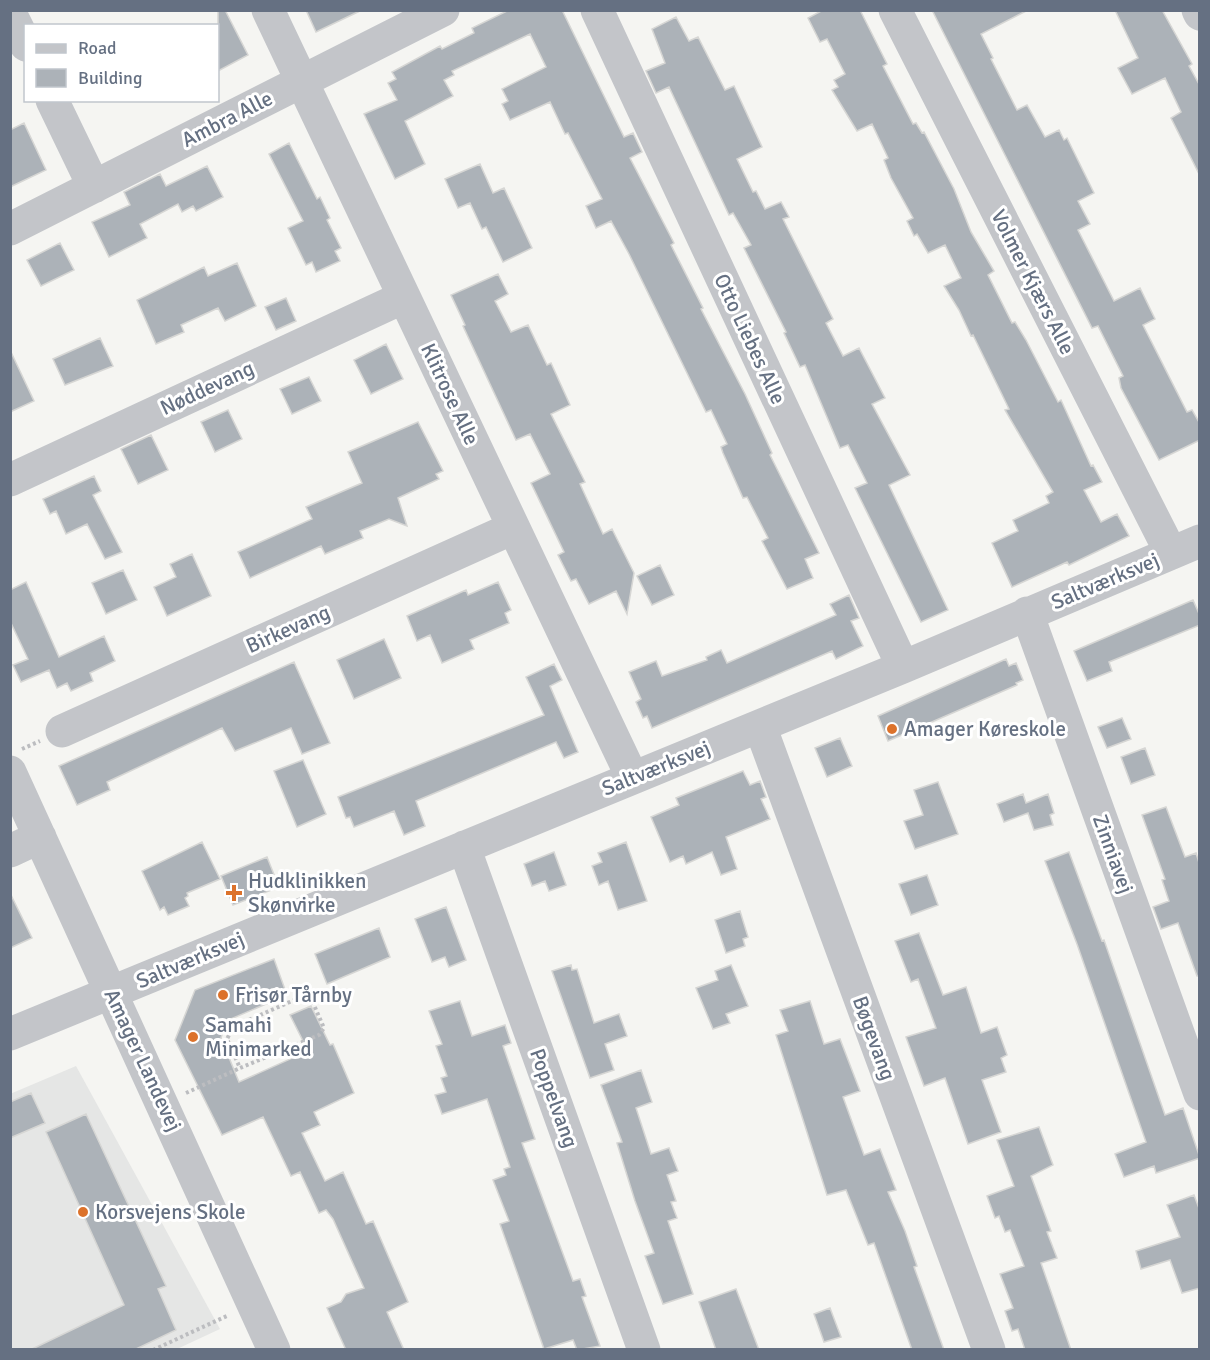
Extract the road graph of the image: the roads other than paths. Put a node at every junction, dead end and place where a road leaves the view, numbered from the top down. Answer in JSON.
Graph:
{"nodes":[{"id":1,"x":268,"y":10,"type":"edge"},
{"id":2,"x":443,"y":10,"type":"edge"},
{"id":3,"x":597,"y":10,"type":"edge"},
{"id":4,"x":895,"y":10,"type":"edge"},
{"id":5,"x":10,"y":13,"type":"edge"},
{"id":6,"x":24,"y":41,"type":"edge"},
{"id":7,"x":301,"y":82,"type":"junction"},
{"id":8,"x":53,"y":102,"type":"edge"},
{"id":9,"x":94,"y":187,"type":"junction"},
{"id":10,"x":10,"y":229,"type":"edge"},
{"id":11,"x":404,"y":297,"type":"junction"},
{"id":12,"x":10,"y":480,"type":"edge"},
{"id":13,"x":513,"y":528,"type":"junction"},
{"id":14,"x":1185,"y":547,"type":"edge"},
{"id":15,"x":1027,"y":614,"type":"junction"},
{"id":16,"x":903,"y":667,"type":"junction"},
{"id":17,"x":760,"y":726,"type":"junction"},
{"id":18,"x":62,"y":731,"type":"dead end"},
{"id":19,"x":10,"y":772,"type":"edge"},
{"id":20,"x":632,"y":777,"type":"junction"},
{"id":21,"x":40,"y":837,"type":"junction"},
{"id":22,"x":464,"y":847,"type":"junction"},
{"id":23,"x":10,"y":851,"type":"edge"},
{"id":24,"x":112,"y":993,"type":"junction"},
{"id":25,"x":10,"y":1034,"type":"edge"},
{"id":26,"x":1200,"y":1094,"type":"edge"},
{"id":27,"x":274,"y":1350,"type":"edge"},
{"id":28,"x":644,"y":1350,"type":"edge"},
{"id":29,"x":988,"y":1350,"type":"edge"}],
"edges":[{"from":1,"to":7,"type":"street","name":"Klitrose Alle"},
{"from":2,"to":7,"type":"street","name":"Ambra Alle"},
{"from":3,"to":16,"type":"street","name":"Otto Liebes Alle"},
{"from":4,"to":14,"type":"street","name":"Volmer Kjærs Alle"},
{"from":5,"to":6,"type":"street"},
{"from":7,"to":9,"type":"street","name":"Ambra Alle"},
{"from":7,"to":11,"type":"street","name":"Klitrose Alle"},
{"from":8,"to":9,"type":"street"},
{"from":9,"to":10,"type":"street","name":"Ambra Alle"},
{"from":11,"to":12,"type":"street","name":"Nøddevang"},
{"from":11,"to":13,"type":"street","name":"Klitrose Alle"},
{"from":13,"to":18,"type":"street","name":"Birkevang"},
{"from":13,"to":20,"type":"street","name":"Klitrose Alle"},
{"from":14,"to":15,"type":"street","name":"Saltværksvej"},
{"from":15,"to":16,"type":"street","name":"Saltværksvej"},
{"from":15,"to":26,"type":"street","name":"Zinniavej"},
{"from":16,"to":17,"type":"street","name":"Saltværksvej"},
{"from":17,"to":20,"type":"street","name":"Saltværksvej"},
{"from":17,"to":29,"type":"street","name":"Bøgevang"},
{"from":19,"to":21,"type":"street","name":"Amager Landevej"},
{"from":20,"to":22,"type":"street","name":"Saltværksvej"},
{"from":21,"to":23,"type":"street"},
{"from":21,"to":24,"type":"street","name":"Amager Landevej"},
{"from":22,"to":24,"type":"street","name":"Saltværksvej"},
{"from":22,"to":28,"type":"street","name":"Poppelvang"},
{"from":24,"to":25,"type":"street","name":"Saltværksvej"},
{"from":24,"to":27,"type":"street","name":"Amager Landevej"}]}
